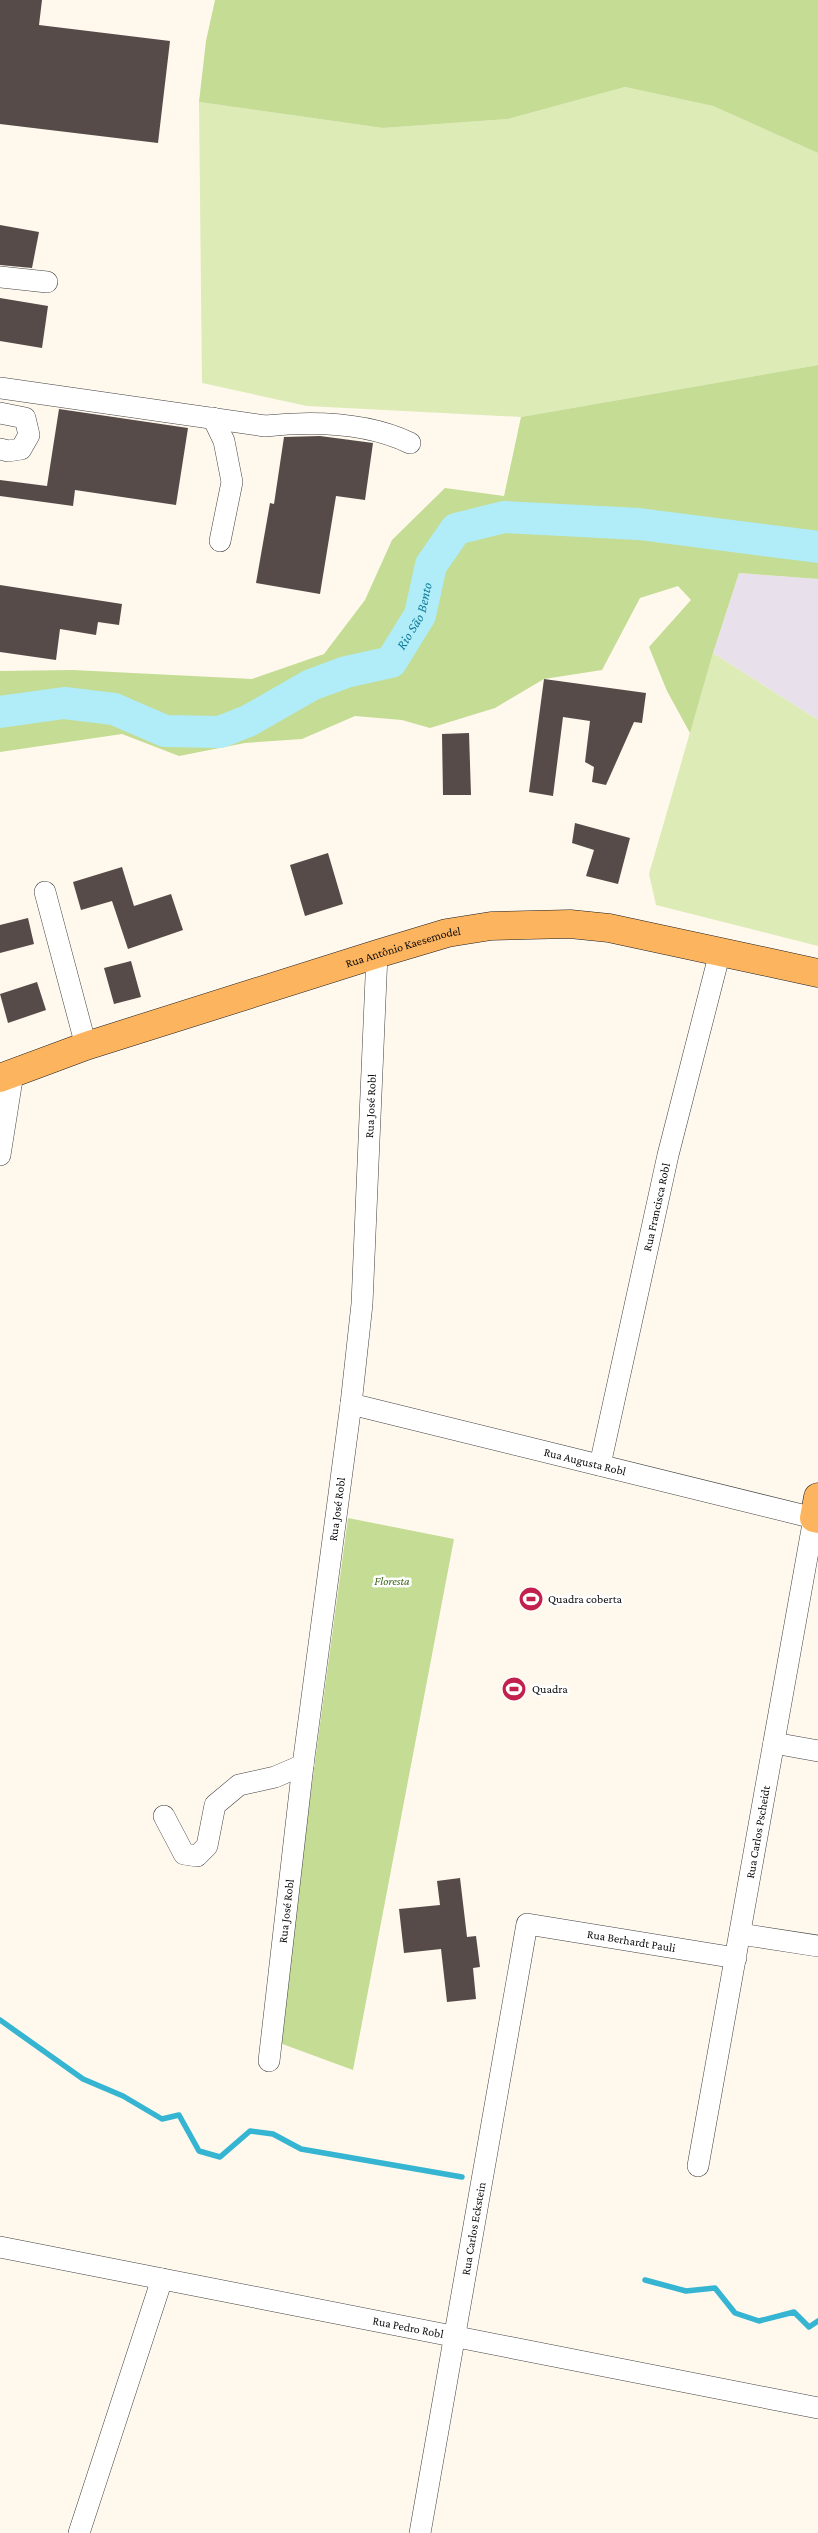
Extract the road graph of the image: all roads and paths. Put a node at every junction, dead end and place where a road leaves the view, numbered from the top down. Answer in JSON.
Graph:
{"nodes":[{"id":1,"x":0,"y":277,"type":"edge"},
{"id":2,"x":47,"y":282,"type":"dead end"},
{"id":3,"x":0,"y":388,"type":"edge"},
{"id":4,"x":0,"y":413,"type":"edge"},
{"id":5,"x":213,"y":418,"type":"junction"},
{"id":6,"x":410,"y":443,"type":"dead end"},
{"id":7,"x":0,"y":449,"type":"edge"},
{"id":8,"x":220,"y":541,"type":"dead end"},
{"id":9,"x":45,"y":892,"type":"dead end"},
{"id":10,"x":720,"y":952,"type":"junction"},
{"id":11,"x":378,"y":954,"type":"junction"},
{"id":12,"x":818,"y":973,"type":"edge"},
{"id":13,"x":86,"y":1046,"type":"junction"},
{"id":14,"x":6,"y":1075,"type":"edge"},
{"id":15,"x":0,"y":1155,"type":"edge"},
{"id":16,"x":352,"y":1404,"type":"junction"},
{"id":17,"x":600,"y":1465,"type":"junction"},
{"id":18,"x":817,"y":1512,"type":"edge"},
{"id":19,"x":774,"y":1743,"type":"junction"},
{"id":20,"x":818,"y":1750,"type":"edge"},
{"id":21,"x":303,"y":1765,"type":"junction"},
{"id":22,"x":164,"y":1816,"type":"dead end"},
{"id":23,"x":527,"y":1924,"type":"joint"},
{"id":24,"x":740,"y":1934,"type":"junction"},
{"id":25,"x":818,"y":1946,"type":"edge"},
{"id":26,"x":736,"y":1958,"type":"junction"},
{"id":27,"x":269,"y":2061,"type":"dead end"},
{"id":28,"x":698,"y":2166,"type":"dead end"},
{"id":29,"x":0,"y":2247,"type":"edge"},
{"id":30,"x":162,"y":2279,"type":"junction"},
{"id":31,"x":456,"y":2337,"type":"junction"},
{"id":32,"x":818,"y":2408,"type":"edge"},
{"id":33,"x":79,"y":2533,"type":"edge"},
{"id":34,"x":420,"y":2533,"type":"edge"}],
"edges":[{"from":1,"to":2,"type":"street"},
{"from":3,"to":5,"type":"street"},
{"from":4,"to":7,"type":"street"},
{"from":5,"to":6,"type":"street"},
{"from":5,"to":8,"type":"street"},
{"from":9,"to":13,"type":"street"},
{"from":10,"to":11,"type":"main road","name":"Rua Antônio Kaesemodel"},
{"from":10,"to":12,"type":"main road","name":"Rua Antônio Kaesemodel"},
{"from":10,"to":17,"type":"street","name":"Rua Francisca Robl"},
{"from":11,"to":13,"type":"main road","name":"Rua Antônio Kaesemodel"},
{"from":11,"to":16,"type":"street","name":"Rua José Robl"},
{"from":13,"to":14,"type":"main road","name":"Rua Antônio Kaesemodel"},
{"from":14,"to":15,"type":"street"},
{"from":16,"to":17,"type":"street","name":"Rua Augusta Robl"},
{"from":16,"to":21,"type":"street","name":"Rua José Robl"},
{"from":17,"to":18,"type":"street","name":"Rua Augusta Robl"},
{"from":18,"to":19,"type":"street","name":"Rua Carlos Pscheidt"},
{"from":19,"to":20,"type":"street"},
{"from":19,"to":24,"type":"street","name":"Rua Carlos Pscheidt"},
{"from":21,"to":22,"type":"street"},
{"from":21,"to":27,"type":"street","name":"Rua José Robl"},
{"from":23,"to":26,"type":"street","name":"Rua Berhardt Pauli"},
{"from":23,"to":31,"type":"street","name":"Rua Carlos Eckstein"},
{"from":24,"to":25,"type":"street"},
{"from":24,"to":26,"type":"street","name":"Rua Carlos Pscheidt"},
{"from":26,"to":28,"type":"street","name":"Rua Carlos Pscheidt"},
{"from":29,"to":30,"type":"street","name":"Rua Pedro Robl"},
{"from":30,"to":31,"type":"street","name":"Rua Pedro Robl"},
{"from":30,"to":33,"type":"street"},
{"from":31,"to":32,"type":"street","name":"Rua Pedro Robl"},
{"from":31,"to":34,"type":"street","name":"Rua Carlos Eckstein"}]}
